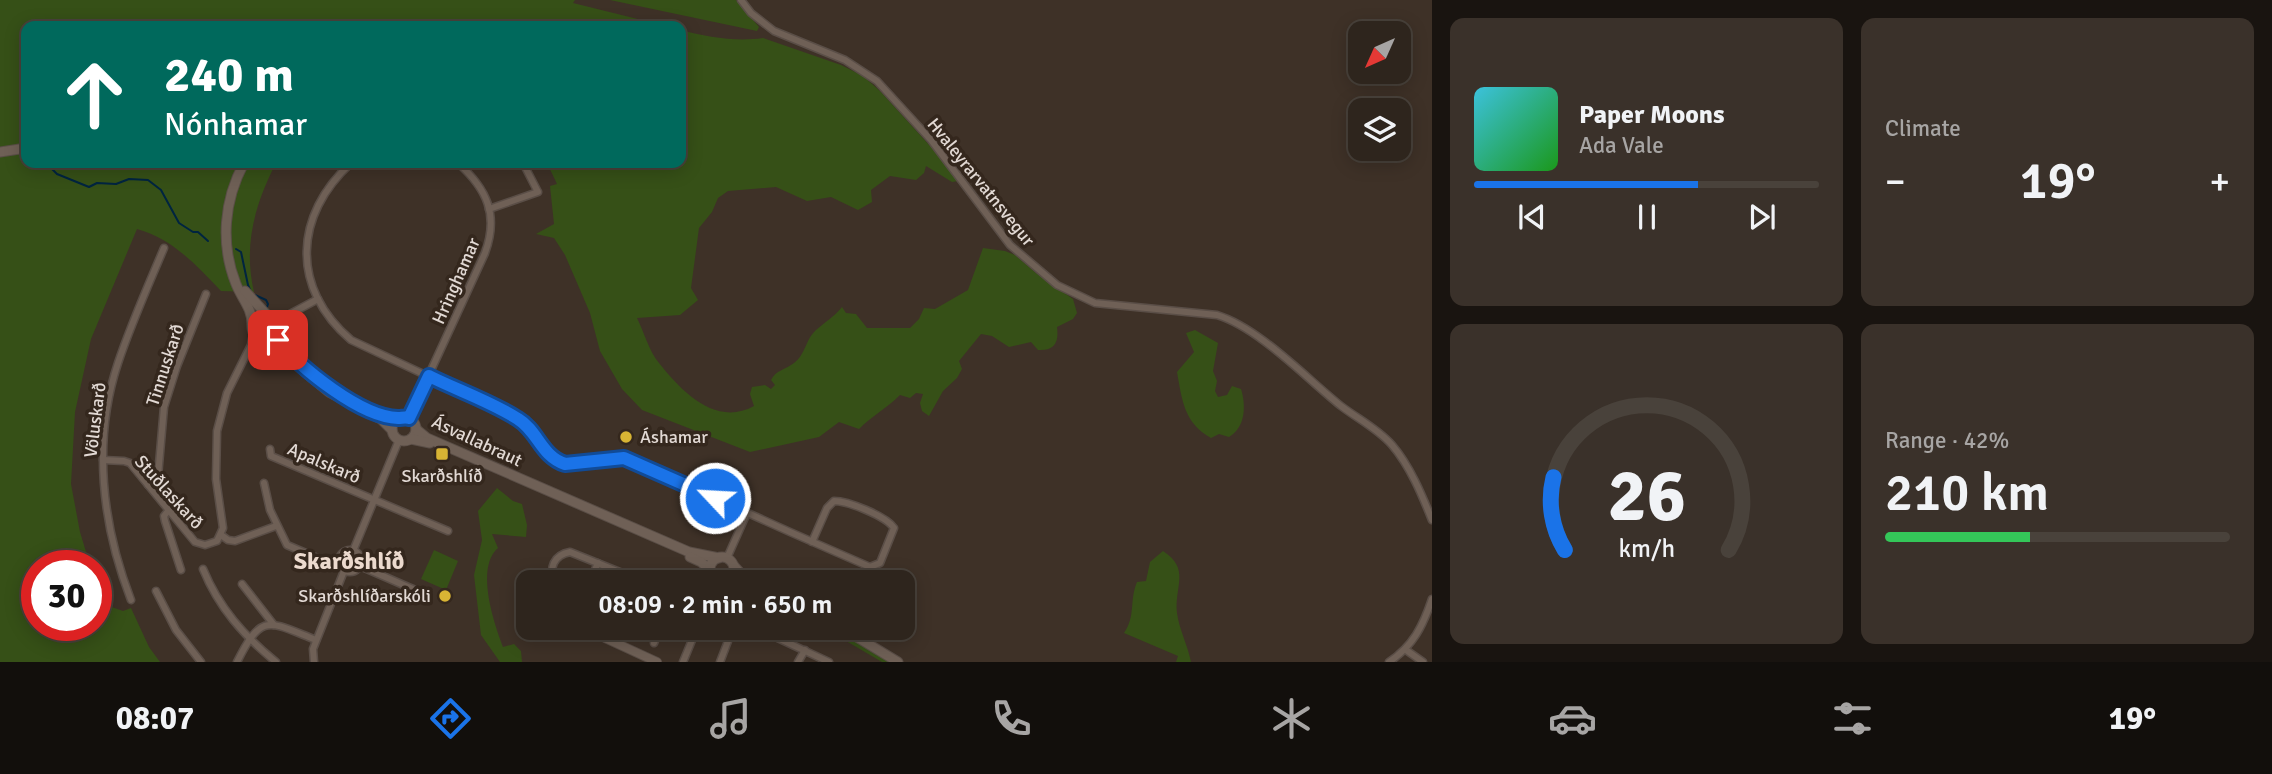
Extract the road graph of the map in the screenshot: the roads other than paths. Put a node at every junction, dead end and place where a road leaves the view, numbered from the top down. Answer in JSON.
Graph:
{"nodes":[{"id":1,"x":741,"y":0,"type":"edge"},
{"id":2,"x":21,"y":148,"type":"edge"},
{"id":3,"x":0,"y":152,"type":"edge"},
{"id":4,"x":242,"y":168,"type":"edge"},
{"id":5,"x":248,"y":168,"type":"edge"},
{"id":6,"x":346,"y":168,"type":"edge"},
{"id":7,"x":463,"y":168,"type":"edge"},
{"id":8,"x":526,"y":168,"type":"edge"},
{"id":9,"x":489,"y":209,"type":"junction"},
{"id":10,"x":164,"y":248,"type":"dead end"},
{"id":11,"x":206,"y":294,"type":"dead end"},
{"id":12,"x":318,"y":299,"type":"junction"},
{"id":13,"x":273,"y":323,"type":"junction"},
{"id":14,"x":258,"y":334,"type":"junction"},
{"id":15,"x":429,"y":376,"type":"junction"},
{"id":16,"x":398,"y":418,"type":"junction"},
{"id":17,"x":409,"y":418,"type":"junction"},
{"id":18,"x":416,"y":429,"type":"junction"},
{"id":19,"x":391,"y":430,"type":"junction"},
{"id":20,"x":411,"y":439,"type":"junction"},
{"id":21,"x":399,"y":440,"type":"junction"},
{"id":22,"x":270,"y":449,"type":"dead end"},
{"id":23,"x":103,"y":460,"type":"junction"},
{"id":24,"x":264,"y":483,"type":"dead end"},
{"id":25,"x":148,"y":485,"type":"junction"},
{"id":26,"x":374,"y":499,"type":"junction"},
{"id":27,"x":168,"y":511,"type":"junction"},
{"id":28,"x":747,"y":513,"type":"junction"},
{"id":29,"x":1432,"y":520,"type":"edge"},
{"id":30,"x":276,"y":526,"type":"junction"},
{"id":31,"x":447,"y":531,"type":"dead end"},
{"id":32,"x":221,"y":535,"type":"junction"},
{"id":33,"x":813,"y":542,"type":"junction"},
{"id":34,"x":353,"y":551,"type":"junction"},
{"id":35,"x":726,"y":560,"type":"junction"},
{"id":36,"x":338,"y":561,"type":"junction"},
{"id":37,"x":598,"y":563,"type":"junction"},
{"id":38,"x":360,"y":566,"type":"junction"},
{"id":39,"x":203,"y":569,"type":"dead end"},
{"id":40,"x":181,"y":570,"type":"dead end"},
{"id":41,"x":551,"y":570,"type":"edge"},
{"id":42,"x":595,"y":570,"type":"edge"},
{"id":43,"x":616,"y":570,"type":"edge"},
{"id":44,"x":706,"y":570,"type":"edge"},
{"id":45,"x":712,"y":570,"type":"edge"},
{"id":46,"x":733,"y":570,"type":"edge"},
{"id":47,"x":737,"y":570,"type":"edge"},
{"id":48,"x":344,"y":571,"type":"junction"},
{"id":49,"x":242,"y":583,"type":"dead end"},
{"id":50,"x":156,"y":591,"type":"dead end"},
{"id":51,"x":422,"y":593,"type":"dead end"},
{"id":52,"x":1432,"y":599,"type":"edge"},
{"id":53,"x":131,"y":600,"type":"dead end"},
{"id":54,"x":274,"y":625,"type":"junction"},
{"id":55,"x":249,"y":639,"type":"junction"},
{"id":56,"x":316,"y":640,"type":"junction"},
{"id":57,"x":610,"y":640,"type":"edge"},
{"id":58,"x":655,"y":640,"type":"edge"},
{"id":59,"x":691,"y":640,"type":"edge"},
{"id":60,"x":728,"y":640,"type":"edge"},
{"id":61,"x":783,"y":640,"type":"edge"},
{"id":62,"x":862,"y":640,"type":"edge"},
{"id":63,"x":871,"y":640,"type":"edge"},
{"id":64,"x":654,"y":643,"type":"dead end"},
{"id":65,"x":805,"y":650,"type":"junction"},
{"id":66,"x":1406,"y":650,"type":"junction"},
{"id":67,"x":201,"y":662,"type":"edge"},
{"id":68,"x":237,"y":662,"type":"edge"},
{"id":69,"x":276,"y":662,"type":"edge"},
{"id":70,"x":314,"y":662,"type":"edge"},
{"id":71,"x":657,"y":662,"type":"edge"},
{"id":72,"x":683,"y":662,"type":"edge"},
{"id":73,"x":720,"y":662,"type":"edge"},
{"id":74,"x":798,"y":662,"type":"edge"},
{"id":75,"x":829,"y":662,"type":"edge"},
{"id":76,"x":898,"y":662,"type":"edge"},
{"id":77,"x":907,"y":662,"type":"edge"},
{"id":78,"x":1390,"y":662,"type":"edge"},
{"id":79,"x":1423,"y":662,"type":"edge"}],
"edges":[{"from":1,"to":29,"type":"street","name":"Hvaleyrarvatnsvegur"},
{"from":2,"to":3,"type":"main road"},
{"from":4,"to":14,"type":"main road"},
{"from":5,"to":13,"type":"main road"},
{"from":6,"to":12,"type":"street"},
{"from":7,"to":9,"type":"street"},
{"from":8,"to":9,"type":"street"},
{"from":9,"to":15,"type":"street","name":"Hringhamar"},
{"from":10,"to":23,"type":"street","name":"Völuskarð"},
{"from":11,"to":25,"type":"street","name":"Tinnuskarð"},
{"from":12,"to":13,"type":"street"},
{"from":12,"to":15,"type":"street"},
{"from":13,"to":14,"type":"main road"},
{"from":13,"to":14,"type":"main road"},
{"from":13,"to":16,"type":"main road"},
{"from":14,"to":19,"type":"main road"},
{"from":14,"to":32,"type":"street","name":"Stuðlaskarð"},
{"from":15,"to":17,"type":"street","name":"Hringhamar"},
{"from":15,"to":28,"type":"street"},
{"from":16,"to":17,"type":"main road"},
{"from":16,"to":19,"type":"main road"},
{"from":17,"to":18,"type":"main road"},
{"from":18,"to":20,"type":"main road"},
{"from":18,"to":35,"type":"main road","name":"Ásvallabraut"},
{"from":19,"to":21,"type":"main road"},
{"from":20,"to":21,"type":"main road"},
{"from":20,"to":44,"type":"main road","name":"Ásvallabraut"},
{"from":21,"to":26,"type":"street"},
{"from":22,"to":26,"type":"street","name":"Apalskarð"},
{"from":23,"to":25,"type":"street","name":"Stuðlaskarð"},
{"from":23,"to":53,"type":"street","name":"Völuskarð"},
{"from":24,"to":30,"type":"street"},
{"from":25,"to":27,"type":"street","name":"Stuðlaskarð"},
{"from":26,"to":31,"type":"street"},
{"from":26,"to":34,"type":"street"},
{"from":27,"to":32,"type":"street","name":"Stuðlaskarð"},
{"from":27,"to":40,"type":"street"},
{"from":28,"to":33,"type":"street"},
{"from":28,"to":35,"type":"street"},
{"from":30,"to":32,"type":"street"},
{"from":30,"to":36,"type":"street"},
{"from":33,"to":33,"type":"street"},
{"from":34,"to":36,"type":"street"},
{"from":34,"to":38,"type":"street"},
{"from":35,"to":45,"type":"main road"},
{"from":35,"to":46,"type":"main road"},
{"from":35,"to":47,"type":"main road","name":"Ásvallabraut"},
{"from":36,"to":48,"type":"street"},
{"from":37,"to":41,"type":"street"},
{"from":37,"to":42,"type":"street"},
{"from":37,"to":43,"type":"street"},
{"from":38,"to":48,"type":"street"},
{"from":38,"to":51,"type":"street"},
{"from":39,"to":55,"type":"street"},
{"from":48,"to":56,"type":"street"},
{"from":49,"to":54,"type":"street"},
{"from":50,"to":67,"type":"street"},
{"from":52,"to":66,"type":"street"},
{"from":54,"to":55,"type":"street"},
{"from":54,"to":56,"type":"street"},
{"from":55,"to":68,"type":"street"},
{"from":55,"to":69,"type":"street"},
{"from":56,"to":70,"type":"street"},
{"from":57,"to":71,"type":"street"},
{"from":58,"to":64,"type":"street"},
{"from":59,"to":72,"type":"street"},
{"from":60,"to":73,"type":"street"},
{"from":61,"to":65,"type":"street"},
{"from":62,"to":76,"type":"main road"},
{"from":63,"to":77,"type":"main road"},
{"from":65,"to":74,"type":"street"},
{"from":65,"to":75,"type":"street"},
{"from":66,"to":78,"type":"street"},
{"from":66,"to":79,"type":"street"}]}
